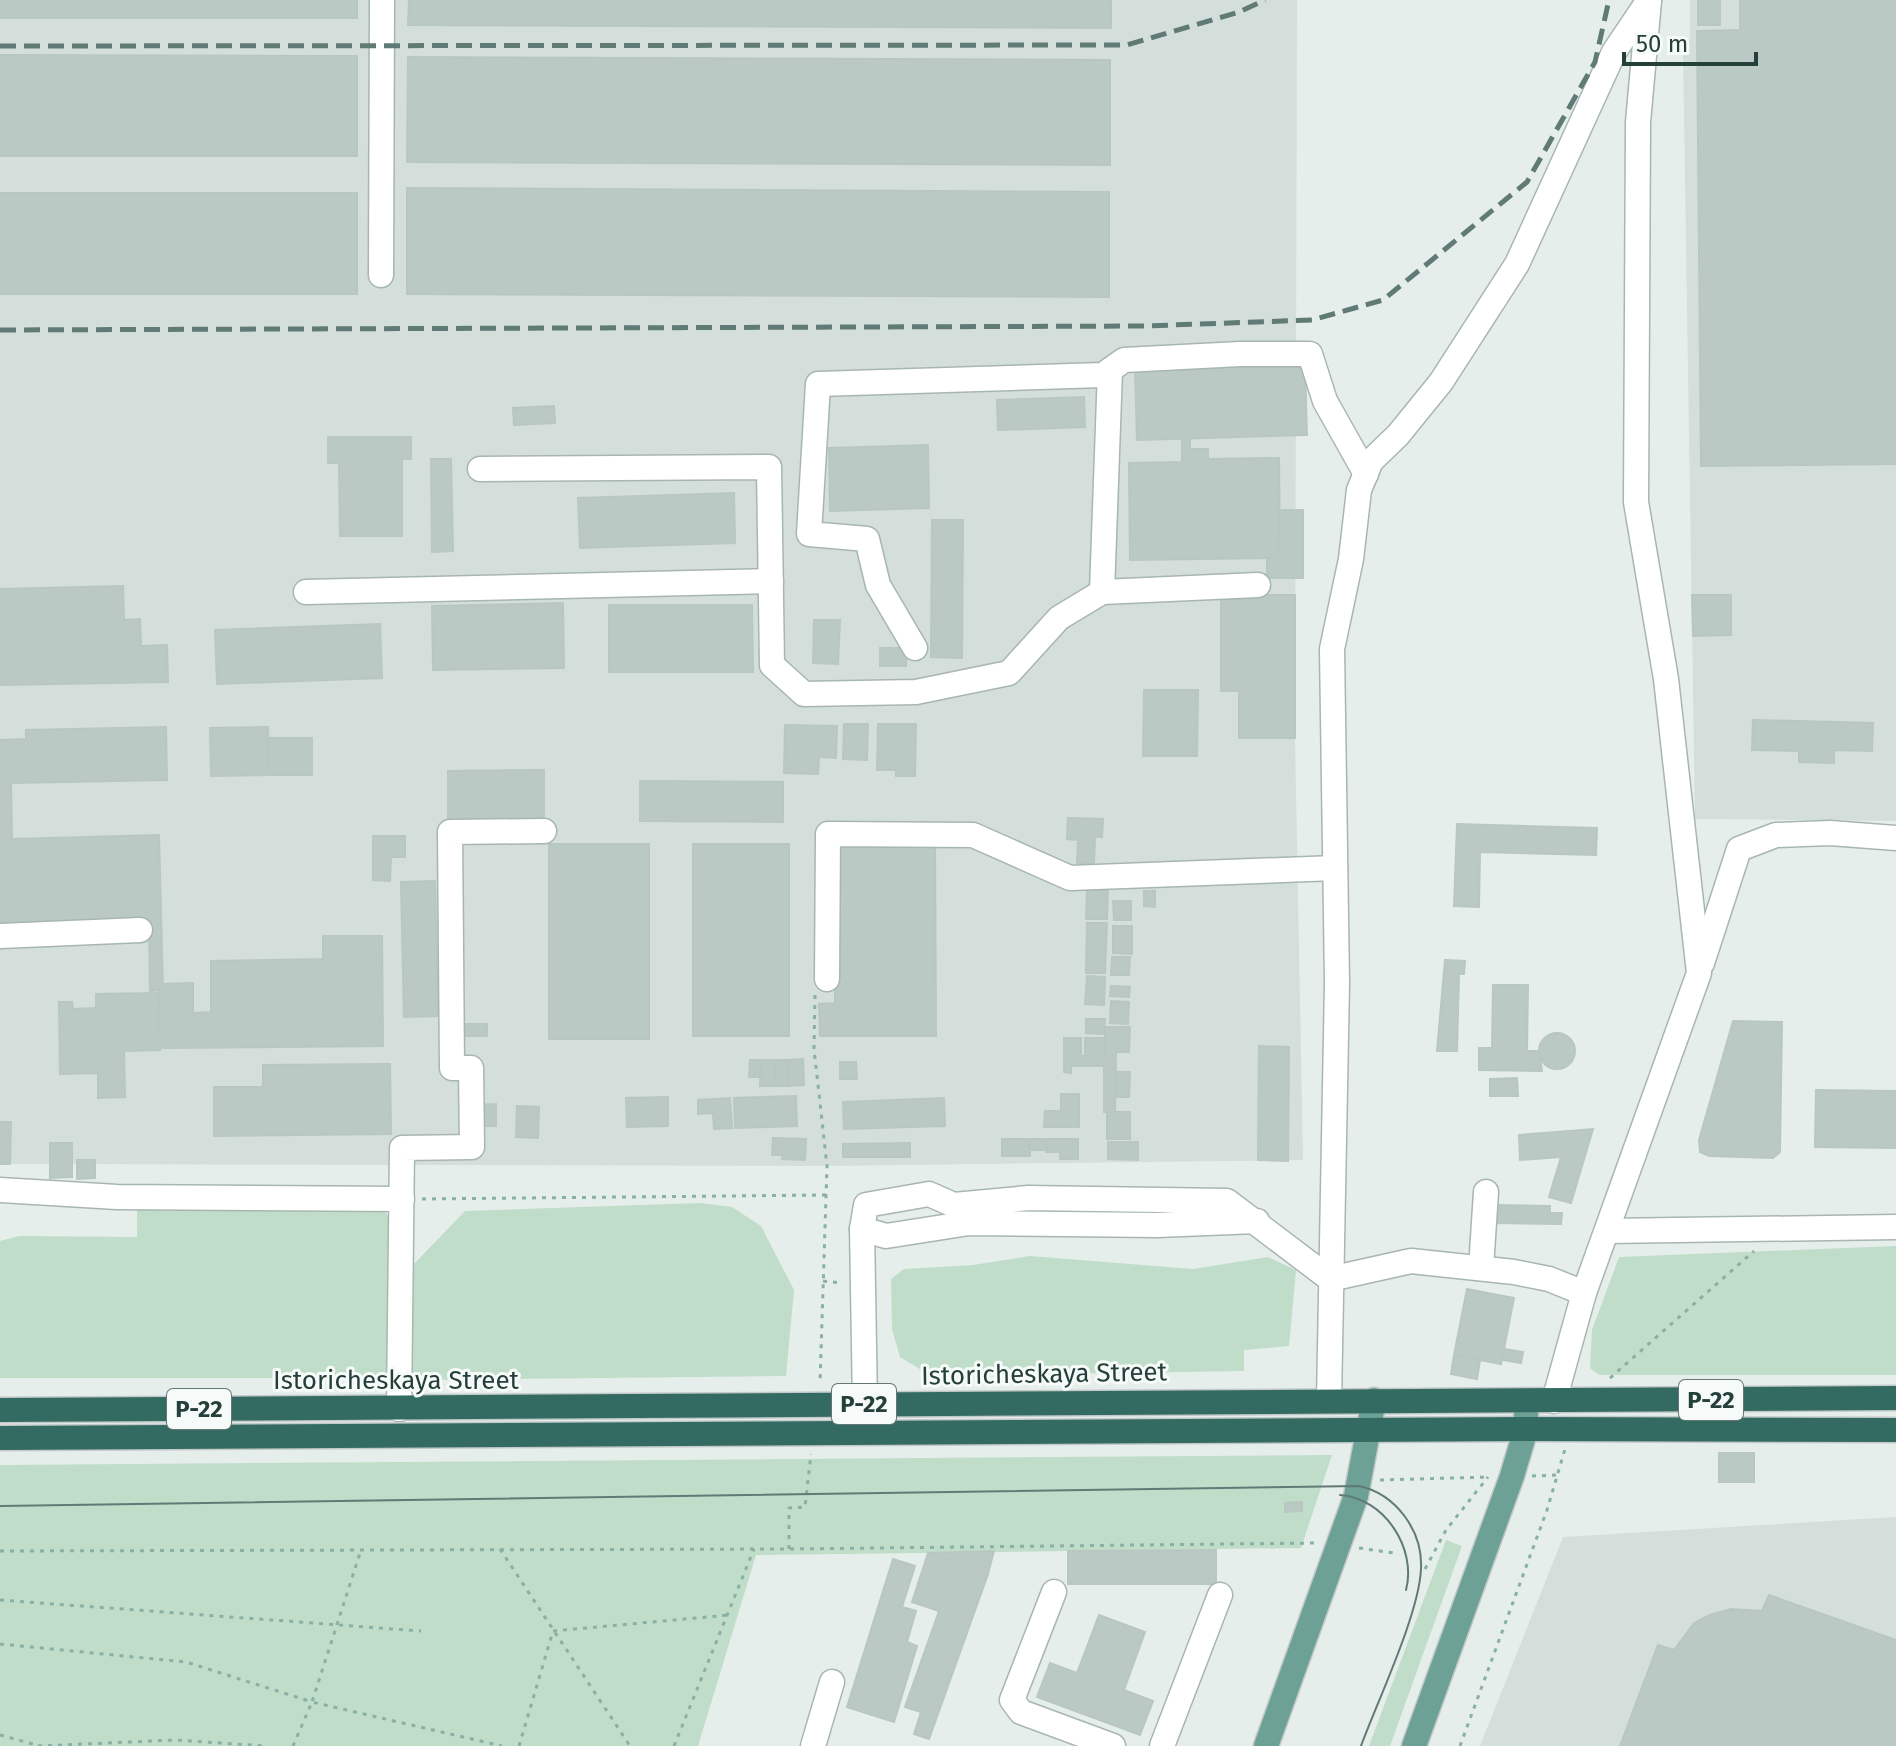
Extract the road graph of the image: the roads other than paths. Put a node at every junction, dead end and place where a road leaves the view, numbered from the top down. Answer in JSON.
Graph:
{"nodes":[{"id":1,"x":382,"y":0,"type":"edge"},
{"id":2,"x":1649,"y":0,"type":"edge"},
{"id":3,"x":381,"y":275,"type":"dead end"},
{"id":4,"x":1110,"y":370,"type":"junction"},
{"id":5,"x":480,"y":469,"type":"dead end"},
{"id":6,"x":1366,"y":474,"type":"junction"},
{"id":7,"x":771,"y":581,"type":"junction"},
{"id":8,"x":1258,"y":585,"type":"dead end"},
{"id":9,"x":306,"y":592,"type":"dead end"},
{"id":10,"x":1102,"y":592,"type":"junction"},
{"id":11,"x":915,"y":648,"type":"dead end"},
{"id":12,"x":544,"y":831,"type":"dead end"},
{"id":13,"x":1896,"y":838,"type":"edge"},
{"id":14,"x":1335,"y":868,"type":"junction"},
{"id":15,"x":140,"y":930,"type":"dead end"},
{"id":16,"x":0,"y":936,"type":"edge"},
{"id":17,"x":1699,"y":973,"type":"junction"},
{"id":18,"x":821,"y":983,"type":"road end"},
{"id":19,"x":0,"y":1190,"type":"edge"},
{"id":20,"x":1486,"y":1192,"type":"dead end"},
{"id":21,"x":1105,"y":1198,"type":"junction"},
{"id":22,"x":402,"y":1199,"type":"junction"},
{"id":23,"x":1257,"y":1221,"type":"junction"},
{"id":24,"x":1114,"y":1222,"type":"junction"},
{"id":25,"x":1896,"y":1227,"type":"edge"},
{"id":26,"x":862,"y":1229,"type":"junction"},
{"id":27,"x":1607,"y":1231,"type":"junction"},
{"id":28,"x":1481,"y":1268,"type":"junction"},
{"id":29,"x":1330,"y":1279,"type":"junction"},
{"id":30,"x":1584,"y":1293,"type":"junction"},
{"id":31,"x":1896,"y":1398,"type":"edge"},
{"id":32,"x":1329,"y":1400,"type":"junction"},
{"id":33,"x":1374,"y":1400,"type":"junction"},
{"id":34,"x":1526,"y":1401,"type":"junction"},
{"id":35,"x":1554,"y":1401,"type":"junction"},
{"id":36,"x":865,"y":1404,"type":"junction"},
{"id":37,"x":399,"y":1409,"type":"junction"},
{"id":38,"x":0,"y":1410,"type":"edge"},
{"id":39,"x":1526,"y":1429,"type":"junction"},
{"id":40,"x":1369,"y":1430,"type":"junction"},
{"id":41,"x":1892,"y":1434,"type":"edge"},
{"id":42,"x":0,"y":1438,"type":"edge"},
{"id":43,"x":1054,"y":1592,"type":"dead end"},
{"id":44,"x":1220,"y":1595,"type":"dead end"},
{"id":45,"x":832,"y":1682,"type":"dead end"},
{"id":46,"x":813,"y":1746,"type":"edge"},
{"id":47,"x":1113,"y":1746,"type":"edge"},
{"id":48,"x":1162,"y":1746,"type":"edge"},
{"id":49,"x":1266,"y":1746,"type":"edge"},
{"id":50,"x":1414,"y":1746,"type":"edge"}],
"edges":[{"from":1,"to":3,"type":"street"},
{"from":2,"to":6,"type":"street"},
{"from":2,"to":17,"type":"street"},
{"from":4,"to":6,"type":"street"},
{"from":4,"to":10,"type":"street"},
{"from":4,"to":11,"type":"street"},
{"from":5,"to":7,"type":"street"},
{"from":6,"to":14,"type":"street"},
{"from":7,"to":9,"type":"street"},
{"from":7,"to":10,"type":"street"},
{"from":8,"to":10,"type":"street"},
{"from":12,"to":22,"type":"street"},
{"from":13,"to":17,"type":"street"},
{"from":14,"to":18,"type":"street"},
{"from":14,"to":29,"type":"street"},
{"from":15,"to":16,"type":"street"},
{"from":17,"to":27,"type":"street"},
{"from":19,"to":22,"type":"street"},
{"from":20,"to":28,"type":"street"},
{"from":21,"to":23,"type":"street"},
{"from":21,"to":24,"type":"street"},
{"from":21,"to":26,"type":"street"},
{"from":22,"to":37,"type":"street"},
{"from":23,"to":24,"type":"street"},
{"from":23,"to":29,"type":"street"},
{"from":24,"to":26,"type":"street"},
{"from":25,"to":27,"type":"street"},
{"from":26,"to":36,"type":"street"},
{"from":27,"to":30,"type":"street"},
{"from":28,"to":29,"type":"street"},
{"from":28,"to":30,"type":"street"},
{"from":29,"to":32,"type":"street"},
{"from":30,"to":35,"type":"street"},
{"from":31,"to":35,"type":"highway","name":"Istoricheskaya Street","number":"Р-22"},
{"from":32,"to":33,"type":"highway","name":"Istoricheskaya Street","number":"Р-22"},
{"from":32,"to":36,"type":"highway","name":"Istoricheskaya Street","number":"Р-22"},
{"from":33,"to":34,"type":"highway","name":"Istoricheskaya Street","number":"Р-22"},
{"from":33,"to":40,"type":"main road"},
{"from":34,"to":35,"type":"highway","name":"Istoricheskaya Street","number":"Р-22"},
{"from":34,"to":39,"type":"main road"},
{"from":36,"to":37,"type":"highway","name":"Istoricheskaya Street","number":"Р-22"},
{"from":37,"to":38,"type":"highway","name":"Istoricheskaya Street","number":"Р-22"},
{"from":39,"to":40,"type":"highway","number":"Р-22"},
{"from":39,"to":41,"type":"highway","number":"Р-22"},
{"from":39,"to":50,"type":"main road"},
{"from":40,"to":42,"type":"highway","number":"Р-22"},
{"from":40,"to":49,"type":"main road"},
{"from":43,"to":47,"type":"street"},
{"from":44,"to":48,"type":"street"},
{"from":45,"to":46,"type":"street"}]}
